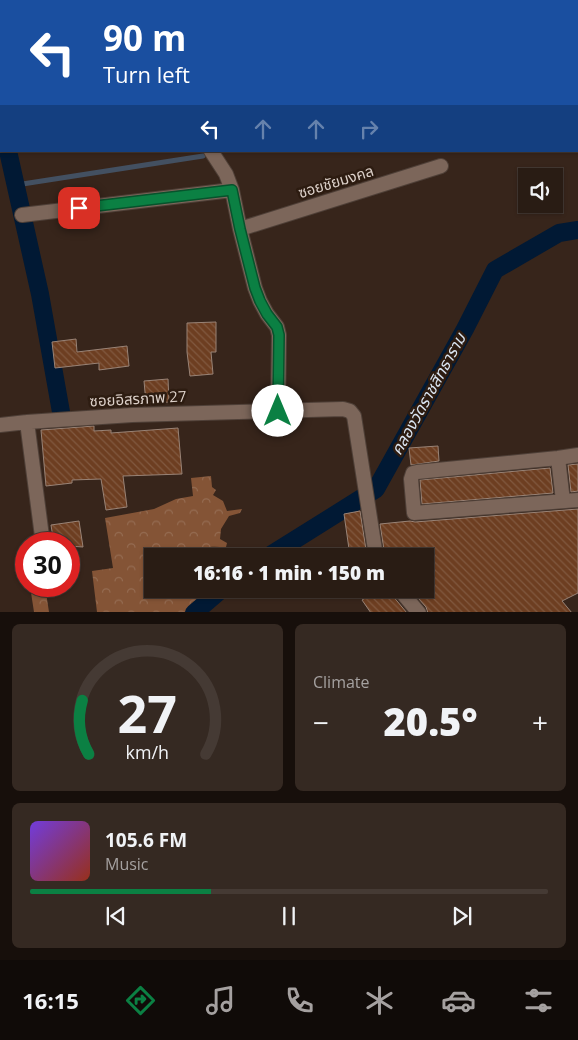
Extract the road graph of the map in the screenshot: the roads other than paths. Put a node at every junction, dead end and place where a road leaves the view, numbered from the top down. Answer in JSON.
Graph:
{"nodes":[{"id":1,"x":213,"y":152,"type":"edge"},
{"id":2,"x":441,"y":166,"type":"dead end"},
{"id":3,"x":232,"y":190,"type":"junction"},
{"id":4,"x":22,"y":215,"type":"dead end"},
{"id":5,"x":240,"y":229,"type":"junction"},
{"id":6,"x":278,"y":411,"type":"junction"},
{"id":7,"x":27,"y":422,"type":"junction"},
{"id":8,"x":0,"y":425,"type":"edge"},
{"id":9,"x":578,"y":456,"type":"edge"},
{"id":10,"x":558,"y":458,"type":"junction"},
{"id":11,"x":578,"y":500,"type":"edge"},
{"id":12,"x":563,"y":501,"type":"junction"},
{"id":13,"x":41,"y":532,"type":"edge"},
{"id":14,"x":375,"y":548,"type":"edge"},
{"id":15,"x":407,"y":598,"type":"edge"},
{"id":16,"x":419,"y":612,"type":"edge"}],
"edges":[{"from":1,"to":3,"type":"street"},
{"from":2,"to":5,"type":"street","name":"ซอยชัยมงคล"},
{"from":3,"to":4,"type":"street"},
{"from":3,"to":5,"type":"street"},
{"from":5,"to":6,"type":"street"},
{"from":6,"to":7,"type":"street","name":"ซอยอิสรภาพ 27"},
{"from":6,"to":14,"type":"street","name":"ซอยอิสรภาพ 27"},
{"from":7,"to":8,"type":"street","name":"ซอยอิสรภาพ 27"},
{"from":7,"to":13,"type":"street"},
{"from":9,"to":10,"type":"street"},
{"from":10,"to":12,"type":"street"},
{"from":10,"to":12,"type":"street"},
{"from":11,"to":12,"type":"street"},
{"from":15,"to":16,"type":"street"}]}
